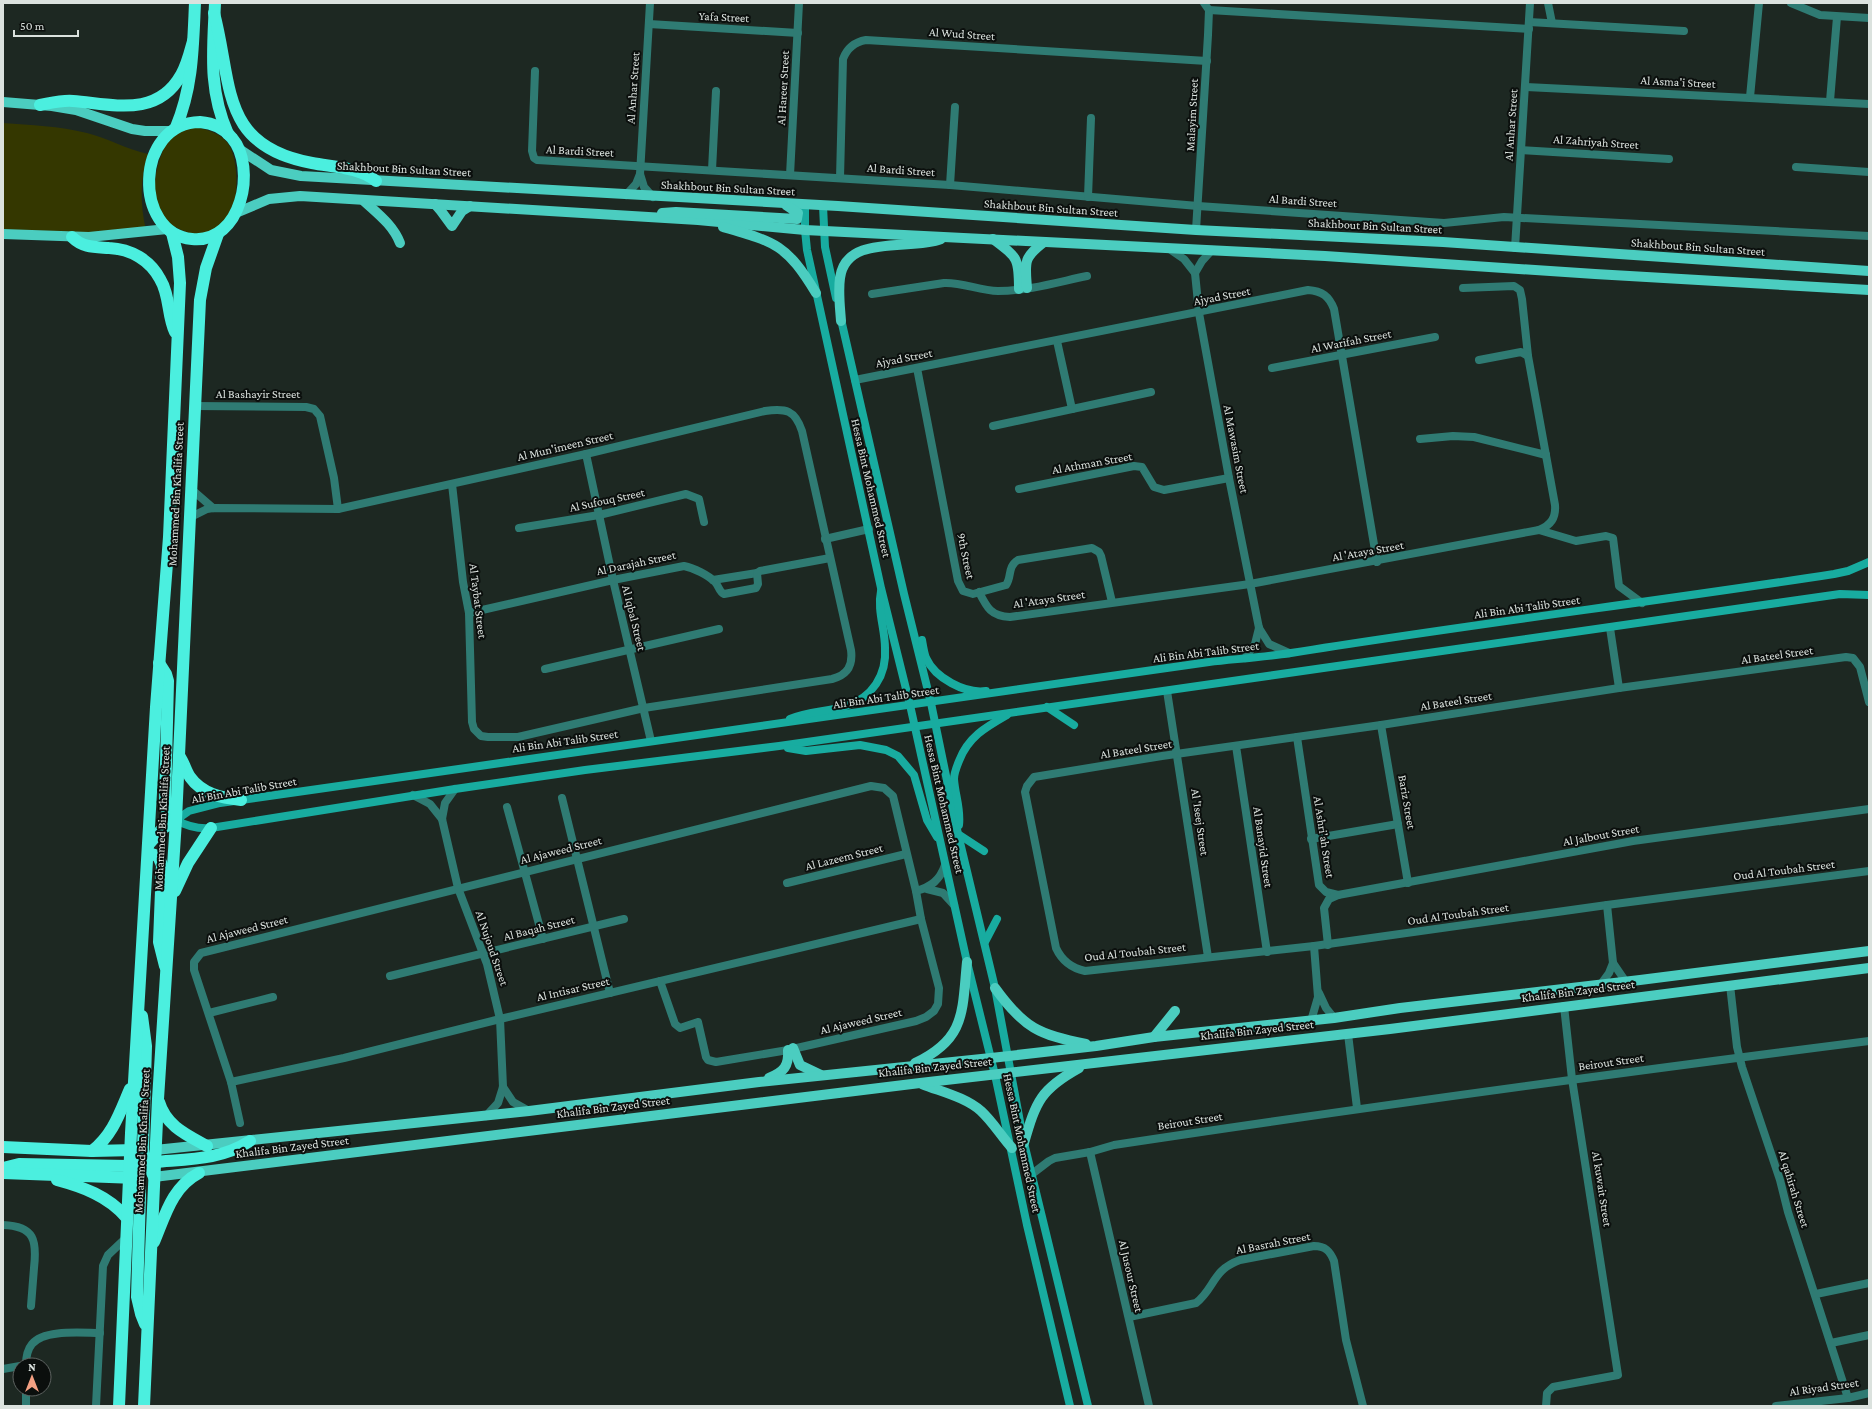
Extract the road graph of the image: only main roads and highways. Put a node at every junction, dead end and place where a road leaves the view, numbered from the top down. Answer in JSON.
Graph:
{"nodes":[{"id":1,"x":195,"y":3,"type":"edge"},
{"id":2,"x":215,"y":8,"type":"edge"},
{"id":3,"x":193,"y":41,"type":"junction"},
{"id":4,"x":3,"y":102,"type":"edge"},
{"id":5,"x":40,"y":105,"type":"junction"},
{"id":6,"x":173,"y":129,"type":"junction"},
{"id":7,"x":228,"y":134,"type":"junction"},
{"id":8,"x":238,"y":149,"type":"junction"},
{"id":9,"x":376,"y":181,"type":"junction"},
{"id":10,"x":364,"y":201,"type":"junction"},
{"id":11,"x":435,"y":204,"type":"junction"},
{"id":12,"x":783,"y":204,"type":"junction"},
{"id":13,"x":805,"y":205,"type":"junction"},
{"id":14,"x":470,"y":206,"type":"junction"},
{"id":15,"x":824,"y":206,"type":"junction"},
{"id":16,"x":236,"y":214,"type":"junction"},
{"id":17,"x":646,"y":218,"type":"junction"},
{"id":18,"x":698,"y":220,"type":"junction"},
{"id":19,"x":805,"y":230,"type":"junction"},
{"id":20,"x":170,"y":231,"type":"junction"},
{"id":21,"x":824,"y":231,"type":"junction"},
{"id":22,"x":3,"y":234,"type":"edge"},
{"id":23,"x":218,"y":234,"type":"junction"},
{"id":24,"x":72,"y":237,"type":"junction"},
{"id":25,"x":946,"y":237,"type":"junction"},
{"id":26,"x":993,"y":239,"type":"junction"},
{"id":27,"x":1044,"y":242,"type":"junction"},
{"id":28,"x":400,"y":243,"type":"dead end"},
{"id":29,"x":1869,"y":271,"type":"edge"},
{"id":30,"x":1869,"y":290,"type":"edge"},
{"id":31,"x":816,"y":293,"type":"junction"},
{"id":32,"x":841,"y":321,"type":"junction"},
{"id":33,"x":178,"y":337,"type":"junction"},
{"id":34,"x":1869,"y":562,"type":"edge"},
{"id":35,"x":881,"y":588,"type":"junction"},
{"id":36,"x":1869,"y":595,"type":"edge"},
{"id":37,"x":908,"y":606,"type":"junction"},
{"id":38,"x":159,"y":663,"type":"junction"},
{"id":39,"x":1060,"y":684,"type":"junction"},
{"id":40,"x":931,"y":703,"type":"junction"},
{"id":41,"x":910,"y":705,"type":"junction"},
{"id":42,"x":1047,"y":707,"type":"junction"},
{"id":43,"x":1014,"y":712,"type":"junction"},
{"id":44,"x":935,"y":723,"type":"junction"},
{"id":45,"x":780,"y":724,"type":"junction"},
{"id":46,"x":1074,"y":726,"type":"dead end"},
{"id":47,"x":915,"y":727,"type":"junction"},
{"id":48,"x":779,"y":746,"type":"junction"},
{"id":49,"x":179,"y":754,"type":"junction"},
{"id":50,"x":241,"y":800,"type":"junction"},
{"id":51,"x":176,"y":820,"type":"junction"},
{"id":52,"x":211,"y":828,"type":"junction"},
{"id":53,"x":958,"y":834,"type":"junction"},
{"id":54,"x":941,"y":844,"type":"junction"},
{"id":55,"x":148,"y":849,"type":"junction"},
{"id":56,"x":984,"y":851,"type":"dead end"},
{"id":57,"x":172,"y":901,"type":"junction"},
{"id":58,"x":997,"y":919,"type":"dead end"},
{"id":59,"x":985,"y":942,"type":"junction"},
{"id":60,"x":1869,"y":951,"type":"edge"},
{"id":61,"x":967,"y":962,"type":"junction"},
{"id":62,"x":1869,"y":968,"type":"edge"},
{"id":63,"x":167,"y":971,"type":"junction"},
{"id":64,"x":995,"y":988,"type":"junction"},
{"id":65,"x":138,"y":1008,"type":"junction"},
{"id":66,"x":1175,"y":1011,"type":"dead end"},
{"id":67,"x":1154,"y":1037,"type":"junction"},
{"id":68,"x":1096,"y":1046,"type":"junction"},
{"id":69,"x":1008,"y":1056,"type":"junction"},
{"id":70,"x":991,"y":1058,"type":"junction"},
{"id":71,"x":1085,"y":1065,"type":"junction"},
{"id":72,"x":908,"y":1066,"type":"junction"},
{"id":73,"x":1011,"y":1074,"type":"junction"},
{"id":74,"x":995,"y":1075,"type":"junction"},
{"id":75,"x":823,"y":1076,"type":"junction"},
{"id":76,"x":134,"y":1078,"type":"junction"},
{"id":77,"x":759,"y":1082,"type":"junction"},
{"id":78,"x":920,"y":1083,"type":"junction"},
{"id":79,"x":158,"y":1099,"type":"junction"},
{"id":80,"x":250,"y":1141,"type":"junction"},
{"id":81,"x":1024,"y":1143,"type":"junction"},
{"id":82,"x":207,"y":1146,"type":"junction"},
{"id":83,"x":3,"y":1147,"type":"edge"},
{"id":84,"x":1012,"y":1148,"type":"junction"},
{"id":85,"x":130,"y":1150,"type":"junction"},
{"id":86,"x":92,"y":1151,"type":"junction"},
{"id":87,"x":141,"y":1164,"type":"junction"},
{"id":88,"x":3,"y":1168,"type":"edge"},
{"id":89,"x":3,"y":1173,"type":"edge"},
{"id":90,"x":199,"y":1173,"type":"junction"},
{"id":91,"x":36,"y":1174,"type":"junction"},
{"id":92,"x":154,"y":1178,"type":"junction"},
{"id":93,"x":126,"y":1217,"type":"junction"},
{"id":94,"x":151,"y":1251,"type":"junction"},
{"id":95,"x":147,"y":1329,"type":"junction"},
{"id":96,"x":119,"y":1406,"type":"edge"},
{"id":97,"x":144,"y":1406,"type":"edge"},
{"id":98,"x":1070,"y":1406,"type":"edge"},
{"id":99,"x":1088,"y":1406,"type":"edge"}],
"edges":[{"from":1,"to":3,"type":"highway"},
{"from":2,"to":7,"type":"highway"},
{"from":2,"to":9,"type":"highway"},
{"from":3,"to":5,"type":"highway"},
{"from":3,"to":6,"type":"highway"},
{"from":4,"to":5,"type":"main road"},
{"from":5,"to":6,"type":"main road"},
{"from":6,"to":7,"type":"highway"},
{"from":6,"to":20,"type":"highway"},
{"from":7,"to":8,"type":"highway"},
{"from":8,"to":9,"type":"main road","name":"Shakhbout Bin Sultan Street"},
{"from":8,"to":16,"type":"highway"},
{"from":9,"to":12,"type":"main road","name":"Shakhbout Bin Sultan Street"},
{"from":10,"to":11,"type":"main road"},
{"from":10,"to":16,"type":"main road"},
{"from":10,"to":28,"type":"main road"},
{"from":11,"to":14,"type":"main road"},
{"from":11,"to":14,"type":"main road"},
{"from":12,"to":13,"type":"main road","name":"Shakhbout Bin Sultan Street"},
{"from":12,"to":17,"type":"main road"},
{"from":13,"to":15,"type":"main road","name":"Shakhbout Bin Sultan Street"},
{"from":13,"to":19,"type":"main road","name":"Hessa Bint Mohammed Street"},
{"from":14,"to":17,"type":"main road"},
{"from":15,"to":21,"type":"main road","name":"Hessa Bint Mohammed Street"},
{"from":15,"to":29,"type":"main road","name":"Shakhbout Bin Sultan Street"},
{"from":16,"to":23,"type":"highway"},
{"from":17,"to":18,"type":"main road"},
{"from":18,"to":19,"type":"main road"},
{"from":18,"to":31,"type":"main road"},
{"from":19,"to":21,"type":"main road"},
{"from":19,"to":31,"type":"main road","name":"Hessa Bint Mohammed Street"},
{"from":20,"to":23,"type":"highway"},
{"from":20,"to":24,"type":"main road"},
{"from":20,"to":33,"type":"highway","name":"Mohammed Bin Khalifa Street"},
{"from":21,"to":25,"type":"main road"},
{"from":21,"to":32,"type":"main road","name":"Hessa Bint Mohammed Street"},
{"from":22,"to":24,"type":"main road"},
{"from":23,"to":49,"type":"highway","name":"Mohammed Bin Khalifa Street"},
{"from":24,"to":33,"type":"highway"},
{"from":25,"to":26,"type":"main road"},
{"from":25,"to":32,"type":"main road"},
{"from":26,"to":27,"type":"main road"},
{"from":26,"to":27,"type":"main road"},
{"from":27,"to":30,"type":"main road"},
{"from":31,"to":35,"type":"main road","name":"Hessa Bint Mohammed Street"},
{"from":32,"to":37,"type":"main road","name":"Hessa Bint Mohammed Street"},
{"from":33,"to":38,"type":"highway","name":"Mohammed Bin Khalifa Street"},
{"from":34,"to":39,"type":"main road","name":"Ali Bin Abi Talib Street"},
{"from":35,"to":41,"type":"main road","name":"Hessa Bint Mohammed Street"},
{"from":35,"to":45,"type":"main road"},
{"from":36,"to":42,"type":"main road"},
{"from":37,"to":39,"type":"main road"},
{"from":37,"to":40,"type":"main road","name":"Hessa Bint Mohammed Street"},
{"from":38,"to":51,"type":"highway"},
{"from":38,"to":55,"type":"highway","name":"Mohammed Bin Khalifa Street"},
{"from":39,"to":40,"type":"main road","name":"Ali Bin Abi Talib Street"},
{"from":40,"to":41,"type":"main road","name":"Ali Bin Abi Talib Street"},
{"from":40,"to":44,"type":"main road","name":"Hessa Bint Mohammed Street"},
{"from":41,"to":45,"type":"main road","name":"Ali Bin Abi Talib Street"},
{"from":41,"to":47,"type":"main road","name":"Hessa Bint Mohammed Street"},
{"from":42,"to":43,"type":"main road"},
{"from":42,"to":46,"type":"main road"},
{"from":43,"to":44,"type":"main road"},
{"from":43,"to":53,"type":"main road"},
{"from":44,"to":47,"type":"main road"},
{"from":44,"to":53,"type":"main road","name":"Hessa Bint Mohammed Street"},
{"from":45,"to":50,"type":"main road","name":"Ali Bin Abi Talib Street"},
{"from":47,"to":48,"type":"main road"},
{"from":47,"to":54,"type":"main road","name":"Hessa Bint Mohammed Street"},
{"from":48,"to":52,"type":"main road"},
{"from":48,"to":54,"type":"main road"},
{"from":49,"to":50,"type":"highway"},
{"from":49,"to":51,"type":"highway","name":"Mohammed Bin Khalifa Street"},
{"from":50,"to":51,"type":"main road","name":"Ali Bin Abi Talib Street"},
{"from":51,"to":52,"type":"main road"},
{"from":51,"to":55,"type":"highway"},
{"from":51,"to":57,"type":"highway","name":"Mohammed Bin Khalifa Street"},
{"from":52,"to":57,"type":"highway"},
{"from":53,"to":56,"type":"main road"},
{"from":53,"to":59,"type":"main road","name":"Hessa Bint Mohammed Street"},
{"from":54,"to":61,"type":"main road","name":"Hessa Bint Mohammed Street"},
{"from":55,"to":63,"type":"highway"},
{"from":55,"to":65,"type":"highway","name":"Mohammed Bin Khalifa Street"},
{"from":57,"to":63,"type":"highway","name":"Mohammed Bin Khalifa Street"},
{"from":58,"to":59,"type":"main road"},
{"from":59,"to":64,"type":"main road","name":"Hessa Bint Mohammed Street"},
{"from":60,"to":67,"type":"main road","name":"Khalifa Bin Zayed Street"},
{"from":61,"to":70,"type":"main road","name":"Hessa Bint Mohammed Street"},
{"from":61,"to":72,"type":"main road"},
{"from":62,"to":71,"type":"main road","name":"Khalifa Bin Zayed Street"},
{"from":63,"to":79,"type":"highway","name":"Mohammed Bin Khalifa Street"},
{"from":64,"to":68,"type":"main road"},
{"from":64,"to":69,"type":"main road","name":"Hessa Bint Mohammed Street"},
{"from":65,"to":76,"type":"highway","name":"Mohammed Bin Khalifa Street"},
{"from":65,"to":87,"type":"highway"},
{"from":66,"to":67,"type":"main road"},
{"from":67,"to":68,"type":"main road","name":"Khalifa Bin Zayed Street"},
{"from":68,"to":69,"type":"main road","name":"Khalifa Bin Zayed Street"},
{"from":69,"to":70,"type":"main road","name":"Khalifa Bin Zayed Street"},
{"from":69,"to":73,"type":"main road","name":"Hessa Bint Mohammed Street"},
{"from":70,"to":72,"type":"main road","name":"Khalifa Bin Zayed Street"},
{"from":70,"to":74,"type":"main road","name":"Hessa Bint Mohammed Street"},
{"from":71,"to":73,"type":"main road","name":"Khalifa Bin Zayed Street"},
{"from":71,"to":81,"type":"main road"},
{"from":72,"to":75,"type":"main road","name":"Khalifa Bin Zayed Street"},
{"from":73,"to":74,"type":"main road","name":"Khalifa Bin Zayed Street"},
{"from":73,"to":81,"type":"main road","name":"Hessa Bint Mohammed Street"},
{"from":74,"to":78,"type":"main road","name":"Khalifa Bin Zayed Street"},
{"from":74,"to":84,"type":"main road","name":"Hessa Bint Mohammed Street"},
{"from":75,"to":77,"type":"main road","name":"Khalifa Bin Zayed Street"},
{"from":75,"to":77,"type":"main road"},
{"from":76,"to":85,"type":"highway","name":"Mohammed Bin Khalifa Street"},
{"from":76,"to":86,"type":"highway"},
{"from":77,"to":80,"type":"main road","name":"Khalifa Bin Zayed Street"},
{"from":78,"to":84,"type":"main road"},
{"from":78,"to":90,"type":"main road","name":"Khalifa Bin Zayed Street"},
{"from":79,"to":82,"type":"highway"},
{"from":79,"to":87,"type":"highway","name":"Mohammed Bin Khalifa Street"},
{"from":80,"to":82,"type":"main road","name":"Khalifa Bin Zayed Street"},
{"from":80,"to":87,"type":"highway"},
{"from":81,"to":99,"type":"main road","name":"Hessa Bint Mohammed Street"},
{"from":82,"to":87,"type":"main road","name":"Khalifa Bin Zayed Street"},
{"from":83,"to":86,"type":"highway"},
{"from":84,"to":98,"type":"main road","name":"Hessa Bint Mohammed Street"},
{"from":85,"to":86,"type":"highway"},
{"from":85,"to":87,"type":"highway","name":"Mohammed Bin Khalifa Street"},
{"from":87,"to":88,"type":"highway"},
{"from":87,"to":91,"type":"highway","name":"Khalifa Bin Zayed Street"},
{"from":87,"to":92,"type":"highway","name":"Mohammed Bin Khalifa Street"},
{"from":87,"to":93,"type":"highway","name":"Mohammed Bin Khalifa Street"},
{"from":87,"to":95,"type":"highway"},
{"from":89,"to":91,"type":"highway","name":"Khalifa Bin Zayed Street"},
{"from":90,"to":92,"type":"main road","name":"Khalifa Bin Zayed Street"},
{"from":90,"to":94,"type":"highway"},
{"from":91,"to":93,"type":"highway"},
{"from":92,"to":94,"type":"highway","name":"Mohammed Bin Khalifa Street"},
{"from":93,"to":96,"type":"highway","name":"Mohammed Bin Khalifa Street"},
{"from":94,"to":95,"type":"highway","name":"Mohammed Bin Khalifa Street"},
{"from":95,"to":97,"type":"highway","name":"Mohammed Bin Khalifa Street"}]}
